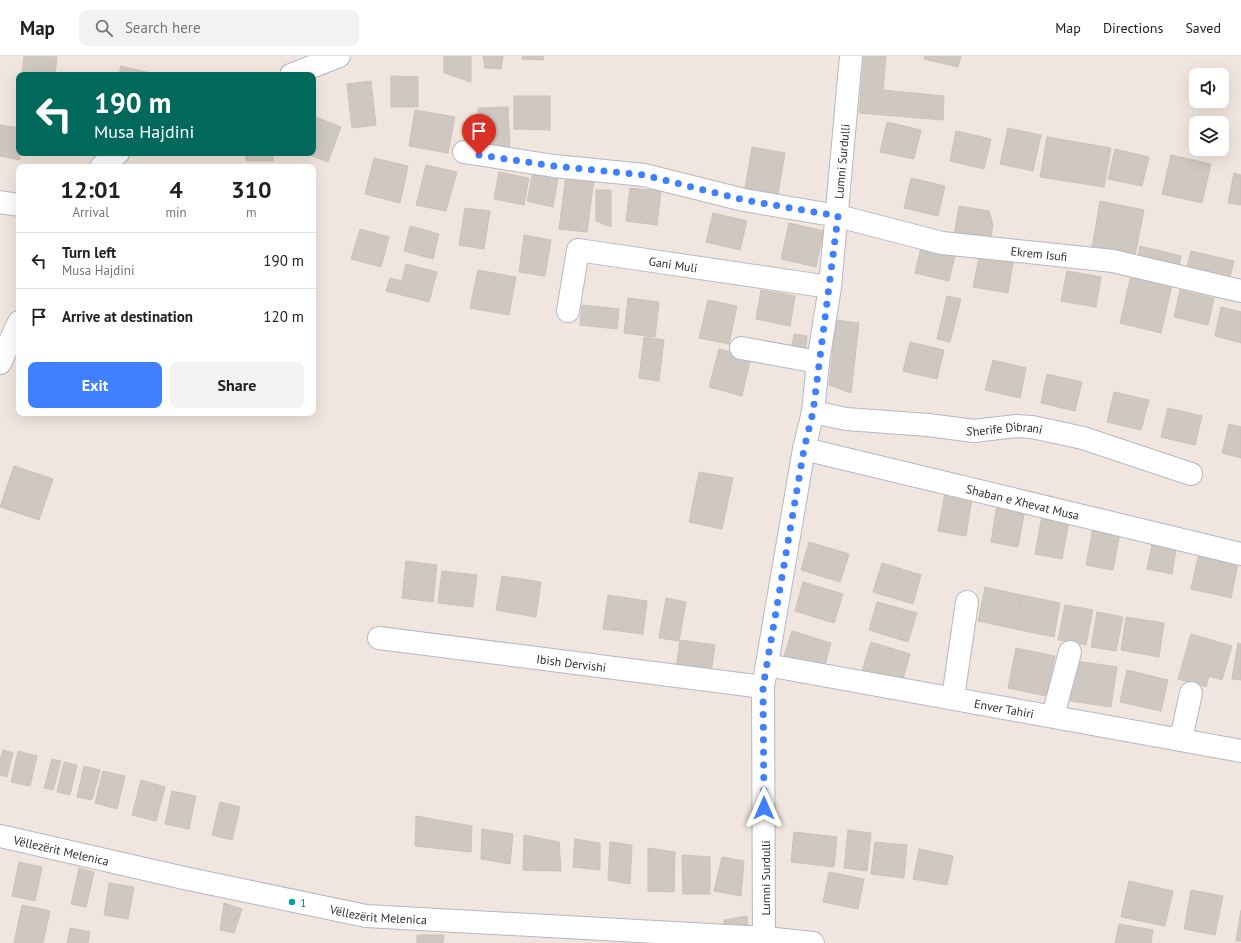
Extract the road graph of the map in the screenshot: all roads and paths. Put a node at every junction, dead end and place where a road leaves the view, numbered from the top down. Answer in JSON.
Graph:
{"nodes":[{"id":1,"x":339,"y":56,"type":"edge"},
{"id":2,"x":852,"y":56,"type":"edge"},
{"id":3,"x":299,"y":72,"type":"edge"},
{"id":4,"x":464,"y":152,"type":"dead end"},
{"id":5,"x":115,"y":156,"type":"edge"},
{"id":6,"x":105,"y":164,"type":"edge"},
{"id":7,"x":0,"y":202,"type":"edge"},
{"id":8,"x":16,"y":205,"type":"edge"},
{"id":9,"x":838,"y":216,"type":"junction"},
{"id":10,"x":830,"y":287,"type":"junction"},
{"id":11,"x":1241,"y":291,"type":"edge"},
{"id":12,"x":568,"y":311,"type":"dead end"},
{"id":13,"x":16,"y":328,"type":"edge"},
{"id":14,"x":741,"y":348,"type":"dead end"},
{"id":15,"x":818,"y":362,"type":"junction"},
{"id":16,"x":0,"y":363,"type":"edge"},
{"id":17,"x":813,"y":412,"type":"junction"},
{"id":18,"x":804,"y":449,"type":"junction"},
{"id":19,"x":1191,"y":474,"type":"dead end"},
{"id":20,"x":1241,"y":554,"type":"edge"},
{"id":21,"x":967,"y":602,"type":"dead end"},
{"id":22,"x":379,"y":638,"type":"dead end"},
{"id":23,"x":1070,"y":652,"type":"dead end"},
{"id":24,"x":768,"y":664,"type":"junction"},
{"id":25,"x":763,"y":687,"type":"junction"},
{"id":26,"x":1191,"y":693,"type":"dead end"},
{"id":27,"x":953,"y":698,"type":"junction"},
{"id":28,"x":1053,"y":716,"type":"junction"},
{"id":29,"x":1181,"y":739,"type":"junction"},
{"id":30,"x":1241,"y":751,"type":"edge"},
{"id":31,"x":0,"y":836,"type":"edge"},
{"id":32,"x":765,"y":941,"type":"edge"},
{"id":33,"x":813,"y":943,"type":"edge"}],
"edges":[{"from":1,"to":3,"type":"street"},
{"from":2,"to":9,"type":"street","name":"Lumni Surdulli"},
{"from":4,"to":9,"type":"street","name":"Ekrem Isufi"},
{"from":5,"to":6,"type":"street"},
{"from":7,"to":8,"type":"street"},
{"from":9,"to":10,"type":"street","name":"Lumni Surdulli"},
{"from":9,"to":11,"type":"street","name":"Ekrem Isufi"},
{"from":10,"to":12,"type":"street","name":"Gani Muli"},
{"from":10,"to":15,"type":"street","name":"Lumni Surdulli"},
{"from":13,"to":16,"type":"street"},
{"from":14,"to":15,"type":"street"},
{"from":15,"to":17,"type":"street","name":"Lumni Surdulli"},
{"from":17,"to":18,"type":"street","name":"Lumni Surdulli"},
{"from":17,"to":19,"type":"street","name":"Sherife Dibrani"},
{"from":18,"to":20,"type":"street","name":"Shaban e Xhevat Musa"},
{"from":18,"to":24,"type":"street","name":"Lumni Surdulli"},
{"from":21,"to":27,"type":"street"},
{"from":22,"to":25,"type":"street","name":"Ibish Dervishi"},
{"from":23,"to":28,"type":"street"},
{"from":24,"to":25,"type":"street","name":"Lumni Surdulli"},
{"from":24,"to":27,"type":"street","name":"Enver Tahiri"},
{"from":25,"to":32,"type":"street","name":"Lumni Surdulli"},
{"from":26,"to":29,"type":"street"},
{"from":27,"to":28,"type":"street","name":"Enver Tahiri"},
{"from":28,"to":29,"type":"street","name":"Enver Tahiri"},
{"from":29,"to":30,"type":"street","name":"Enver Tahiri"},
{"from":31,"to":32,"type":"street","name":"Vëllezërit Melenica"},
{"from":32,"to":33,"type":"street","name":"Vëllezërit Melenica"}]}
